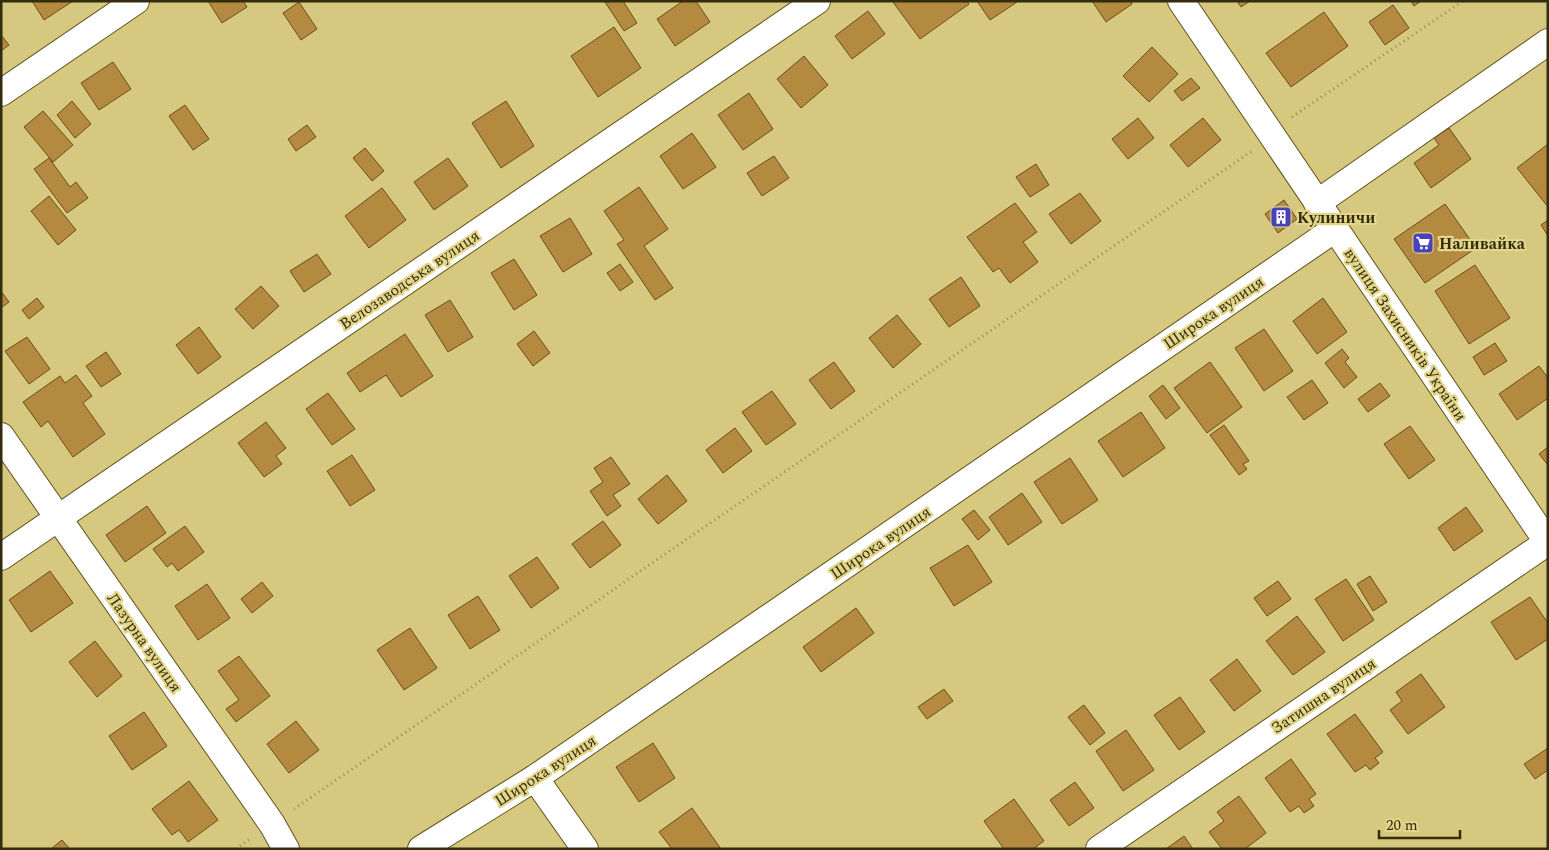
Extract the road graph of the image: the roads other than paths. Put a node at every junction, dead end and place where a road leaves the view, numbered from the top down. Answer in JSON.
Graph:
{"nodes":[{"id":1,"x":136,"y":1,"type":"edge"},
{"id":2,"x":817,"y":1,"type":"edge"},
{"id":3,"x":1181,"y":1,"type":"edge"},
{"id":4,"x":1548,"y":42,"type":"edge"},
{"id":5,"x":1,"y":93,"type":"edge"},
{"id":6,"x":1317,"y":203,"type":"junction"},
{"id":7,"x":1335,"y":229,"type":"junction"},
{"id":8,"x":1,"y":436,"type":"edge"},
{"id":9,"x":58,"y":517,"type":"junction"},
{"id":10,"x":1548,"y":543,"type":"edge"},
{"id":11,"x":1,"y":557,"type":"edge"},
{"id":12,"x":535,"y":778,"type":"junction"},
{"id":13,"x":286,"y":849,"type":"edge"},
{"id":14,"x":421,"y":849,"type":"edge"},
{"id":15,"x":585,"y":849,"type":"edge"},
{"id":16,"x":1099,"y":849,"type":"edge"}],
"edges":[{"from":1,"to":5,"type":"street"},
{"from":2,"to":9,"type":"street","name":"Велозаводська вулиця"},
{"from":3,"to":6,"type":"street","name":"вулиця Захисників України"},
{"from":4,"to":6,"type":"street"},
{"from":6,"to":7,"type":"street","name":"вулиця Захисників України"},
{"from":7,"to":10,"type":"street","name":"вулиця Захисників України"},
{"from":7,"to":12,"type":"street","name":"Широка вулиця"},
{"from":8,"to":9,"type":"street","name":"Лазурна вулиця"},
{"from":9,"to":11,"type":"street","name":"Велозаводська вулиця"},
{"from":9,"to":13,"type":"street","name":"Лазурна вулиця"},
{"from":10,"to":16,"type":"street","name":"Затишна вулиця"},
{"from":12,"to":14,"type":"street","name":"Широка вулиця"},
{"from":12,"to":15,"type":"street"}]}
